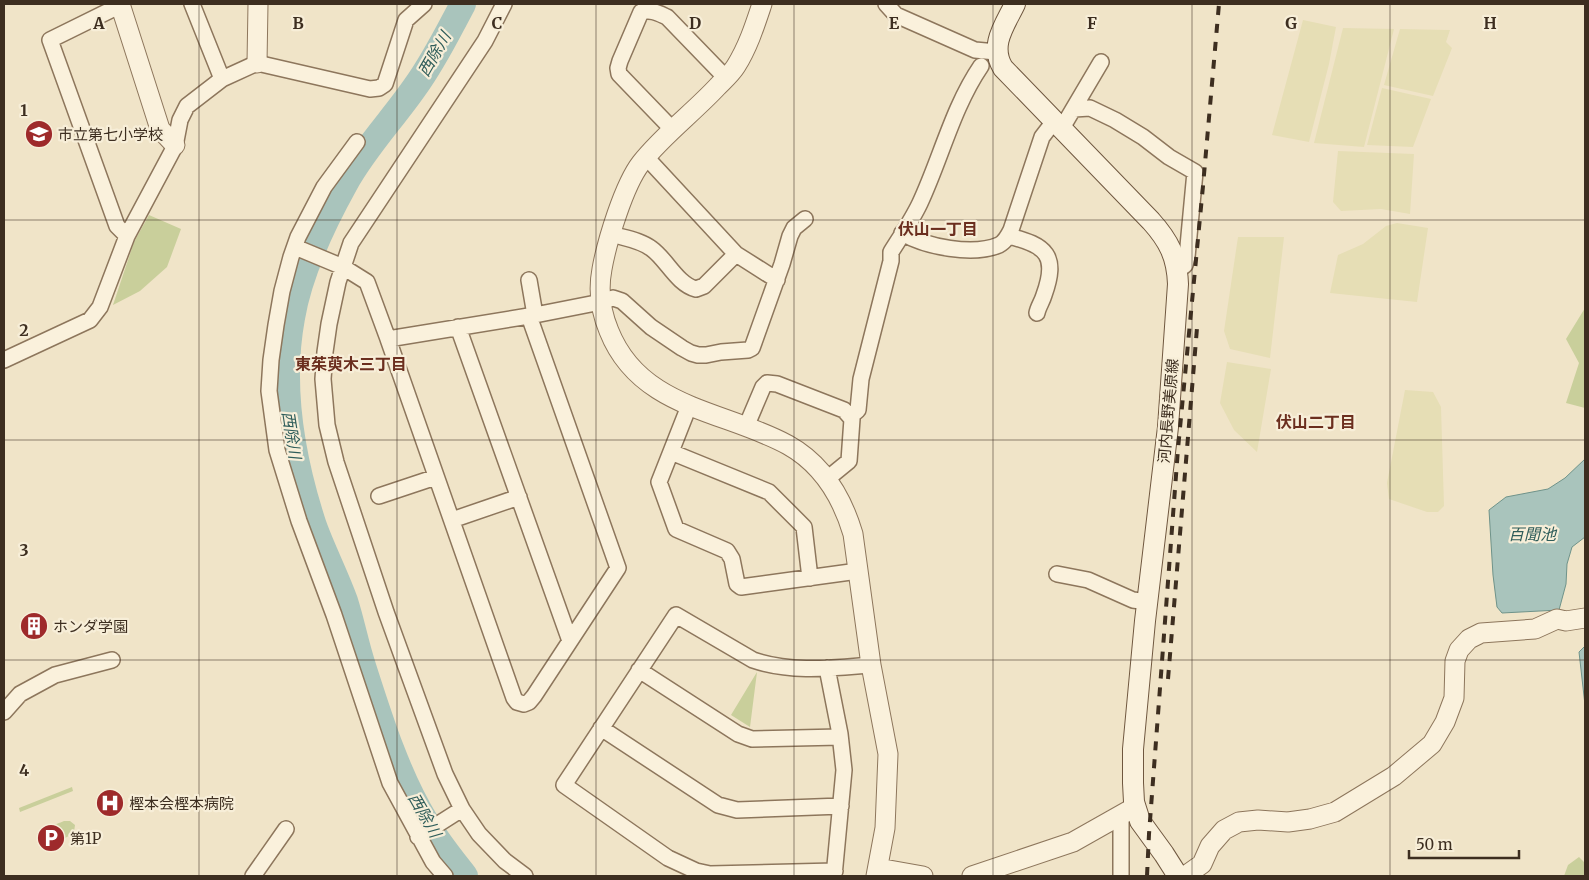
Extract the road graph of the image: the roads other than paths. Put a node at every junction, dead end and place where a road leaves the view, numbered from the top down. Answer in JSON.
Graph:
{"nodes":[{"id":1,"x":192,"y":4,"type":"edge"},
{"id":2,"x":258,"y":4,"type":"edge"},
{"id":3,"x":424,"y":4,"type":"edge"},
{"id":4,"x":504,"y":4,"type":"edge"},
{"id":5,"x":762,"y":4,"type":"edge"},
{"id":6,"x":886,"y":4,"type":"edge"},
{"id":7,"x":1015,"y":4,"type":"edge"},
{"id":8,"x":120,"y":5,"type":"edge"},
{"id":9,"x":996,"y":52,"type":"junction"},
{"id":10,"x":1101,"y":62,"type":"dead end"},
{"id":11,"x":257,"y":64,"type":"junction"},
{"id":12,"x":981,"y":66,"type":"dead end"},
{"id":13,"x":726,"y":78,"type":"junction"},
{"id":14,"x":222,"y":79,"type":"junction"},
{"id":15,"x":1074,"y":108,"type":"junction"},
{"id":16,"x":1058,"y":124,"type":"junction"},
{"id":17,"x":673,"y":130,"type":"junction"},
{"id":18,"x":358,"y":142,"type":"dead end"},
{"id":19,"x":175,"y":144,"type":"junction"},
{"id":20,"x":646,"y":157,"type":"junction"},
{"id":21,"x":805,"y":220,"type":"dead end"},
{"id":22,"x":902,"y":233,"type":"junction"},
{"id":23,"x":611,"y":234,"type":"junction"},
{"id":24,"x":127,"y":236,"type":"junction"},
{"id":25,"x":1008,"y":236,"type":"junction"},
{"id":26,"x":298,"y":249,"type":"junction"},
{"id":27,"x":736,"y":254,"type":"junction"},
{"id":28,"x":341,"y":266,"type":"junction"},
{"id":29,"x":1177,"y":271,"type":"junction"},
{"id":30,"x":529,"y":280,"type":"dead end"},
{"id":31,"x":776,"y":280,"type":"junction"},
{"id":32,"x":601,"y":302,"type":"junction"},
{"id":33,"x":1037,"y":314,"type":"dead end"},
{"id":34,"x":532,"y":316,"type":"junction"},
{"id":35,"x":458,"y":327,"type":"junction"},
{"id":36,"x":388,"y":339,"type":"junction"},
{"id":37,"x":4,"y":360,"type":"edge"},
{"id":38,"x":689,"y":406,"type":"junction"},
{"id":39,"x":851,"y":416,"type":"junction"},
{"id":40,"x":746,"y":427,"type":"junction"},
{"id":41,"x":671,"y":452,"type":"junction"},
{"id":42,"x":436,"y":477,"type":"junction"},
{"id":43,"x":827,"y":479,"type":"junction"},
{"id":44,"x":379,"y":496,"type":"dead end"},
{"id":45,"x":519,"y":497,"type":"junction"},
{"id":46,"x":452,"y":520,"type":"junction"},
{"id":47,"x":858,"y":572,"type":"junction"},
{"id":48,"x":1057,"y":574,"type":"dead end"},
{"id":49,"x":810,"y":578,"type":"junction"},
{"id":50,"x":1148,"y":602,"type":"junction"},
{"id":51,"x":1585,"y":618,"type":"edge"},
{"id":52,"x":570,"y":641,"type":"junction"},
{"id":53,"x":112,"y":660,"type":"dead end"},
{"id":54,"x":871,"y":665,"type":"junction"},
{"id":55,"x":827,"y":668,"type":"junction"},
{"id":56,"x":639,"y":670,"type":"junction"},
{"id":57,"x":4,"y":712,"type":"edge"},
{"id":58,"x":601,"y":728,"type":"junction"},
{"id":59,"x":840,"y":737,"type":"junction"},
{"id":60,"x":841,"y":806,"type":"junction"},
{"id":61,"x":459,"y":811,"type":"junction"},
{"id":62,"x":1128,"y":811,"type":"junction"},
{"id":63,"x":286,"y":830,"type":"dead end"},
{"id":64,"x":420,"y":836,"type":"junction"},
{"id":65,"x":877,"y":872,"type":"edge"},
{"id":66,"x":703,"y":874,"type":"edge"},
{"id":67,"x":834,"y":874,"type":"edge"},
{"id":68,"x":253,"y":876,"type":"edge"},
{"id":69,"x":445,"y":876,"type":"edge"},
{"id":70,"x":525,"y":876,"type":"edge"},
{"id":71,"x":923,"y":876,"type":"edge"},
{"id":72,"x":972,"y":876,"type":"edge"},
{"id":73,"x":1121,"y":876,"type":"edge"},
{"id":74,"x":1178,"y":876,"type":"edge"},
{"id":75,"x":1185,"y":876,"type":"edge"}],
"edges":[{"from":1,"to":14,"type":"street"},
{"from":2,"to":11,"type":"street"},
{"from":3,"to":11,"type":"street"},
{"from":4,"to":28,"type":"street"},
{"from":5,"to":13,"type":"street"},
{"from":6,"to":9,"type":"street"},
{"from":7,"to":9,"type":"main road"},
{"from":8,"to":19,"type":"street"},
{"from":8,"to":24,"type":"street"},
{"from":9,"to":16,"type":"main road","name":"河内長野美原線"},
{"from":10,"to":15,"type":"street"},
{"from":11,"to":14,"type":"street"},
{"from":12,"to":22,"type":"street"},
{"from":13,"to":17,"type":"street"},
{"from":13,"to":17,"type":"street"},
{"from":14,"to":19,"type":"street"},
{"from":15,"to":16,"type":"street"},
{"from":15,"to":29,"type":"street"},
{"from":16,"to":25,"type":"street"},
{"from":16,"to":29,"type":"main road","name":"河内長野美原線"},
{"from":17,"to":20,"type":"street"},
{"from":18,"to":26,"type":"street"},
{"from":19,"to":24,"type":"street"},
{"from":20,"to":23,"type":"street"},
{"from":20,"to":27,"type":"street"},
{"from":21,"to":31,"type":"street"},
{"from":22,"to":25,"type":"street"},
{"from":22,"to":39,"type":"street"},
{"from":23,"to":27,"type":"street"},
{"from":23,"to":32,"type":"street"},
{"from":24,"to":37,"type":"street"},
{"from":25,"to":33,"type":"street"},
{"from":26,"to":28,"type":"street"},
{"from":26,"to":64,"type":"street"},
{"from":27,"to":31,"type":"street"},
{"from":28,"to":36,"type":"street"},
{"from":28,"to":61,"type":"street"},
{"from":29,"to":50,"type":"main road","name":"河内長野美原線"},
{"from":30,"to":34,"type":"street"},
{"from":31,"to":32,"type":"street"},
{"from":32,"to":34,"type":"street"},
{"from":32,"to":38,"type":"street"},
{"from":34,"to":35,"type":"street"},
{"from":34,"to":52,"type":"street"},
{"from":35,"to":36,"type":"street"},
{"from":35,"to":45,"type":"street"},
{"from":36,"to":42,"type":"street"},
{"from":38,"to":40,"type":"street"},
{"from":38,"to":41,"type":"street"},
{"from":39,"to":40,"type":"street"},
{"from":39,"to":43,"type":"street"},
{"from":40,"to":43,"type":"street"},
{"from":41,"to":49,"type":"street"},
{"from":41,"to":49,"type":"street"},
{"from":42,"to":44,"type":"street"},
{"from":42,"to":46,"type":"street"},
{"from":43,"to":47,"type":"street"},
{"from":45,"to":46,"type":"street"},
{"from":45,"to":52,"type":"street"},
{"from":46,"to":52,"type":"street"},
{"from":47,"to":49,"type":"street"},
{"from":47,"to":54,"type":"street"},
{"from":48,"to":50,"type":"street"},
{"from":50,"to":62,"type":"main road","name":"河内長野美原線"},
{"from":51,"to":75,"type":"street"},
{"from":53,"to":57,"type":"street"},
{"from":54,"to":55,"type":"street"},
{"from":54,"to":65,"type":"street"},
{"from":55,"to":56,"type":"street"},
{"from":55,"to":59,"type":"street"},
{"from":56,"to":58,"type":"street"},
{"from":56,"to":59,"type":"street"},
{"from":58,"to":60,"type":"street"},
{"from":58,"to":66,"type":"street"},
{"from":59,"to":60,"type":"street"},
{"from":60,"to":67,"type":"street"},
{"from":61,"to":64,"type":"street"},
{"from":61,"to":70,"type":"street"},
{"from":62,"to":72,"type":"street"},
{"from":62,"to":73,"type":"street"},
{"from":62,"to":74,"type":"main road","name":"河内長野美原線"},
{"from":63,"to":68,"type":"street"},
{"from":64,"to":69,"type":"street"},
{"from":65,"to":71,"type":"street"},
{"from":66,"to":67,"type":"street"}]}
